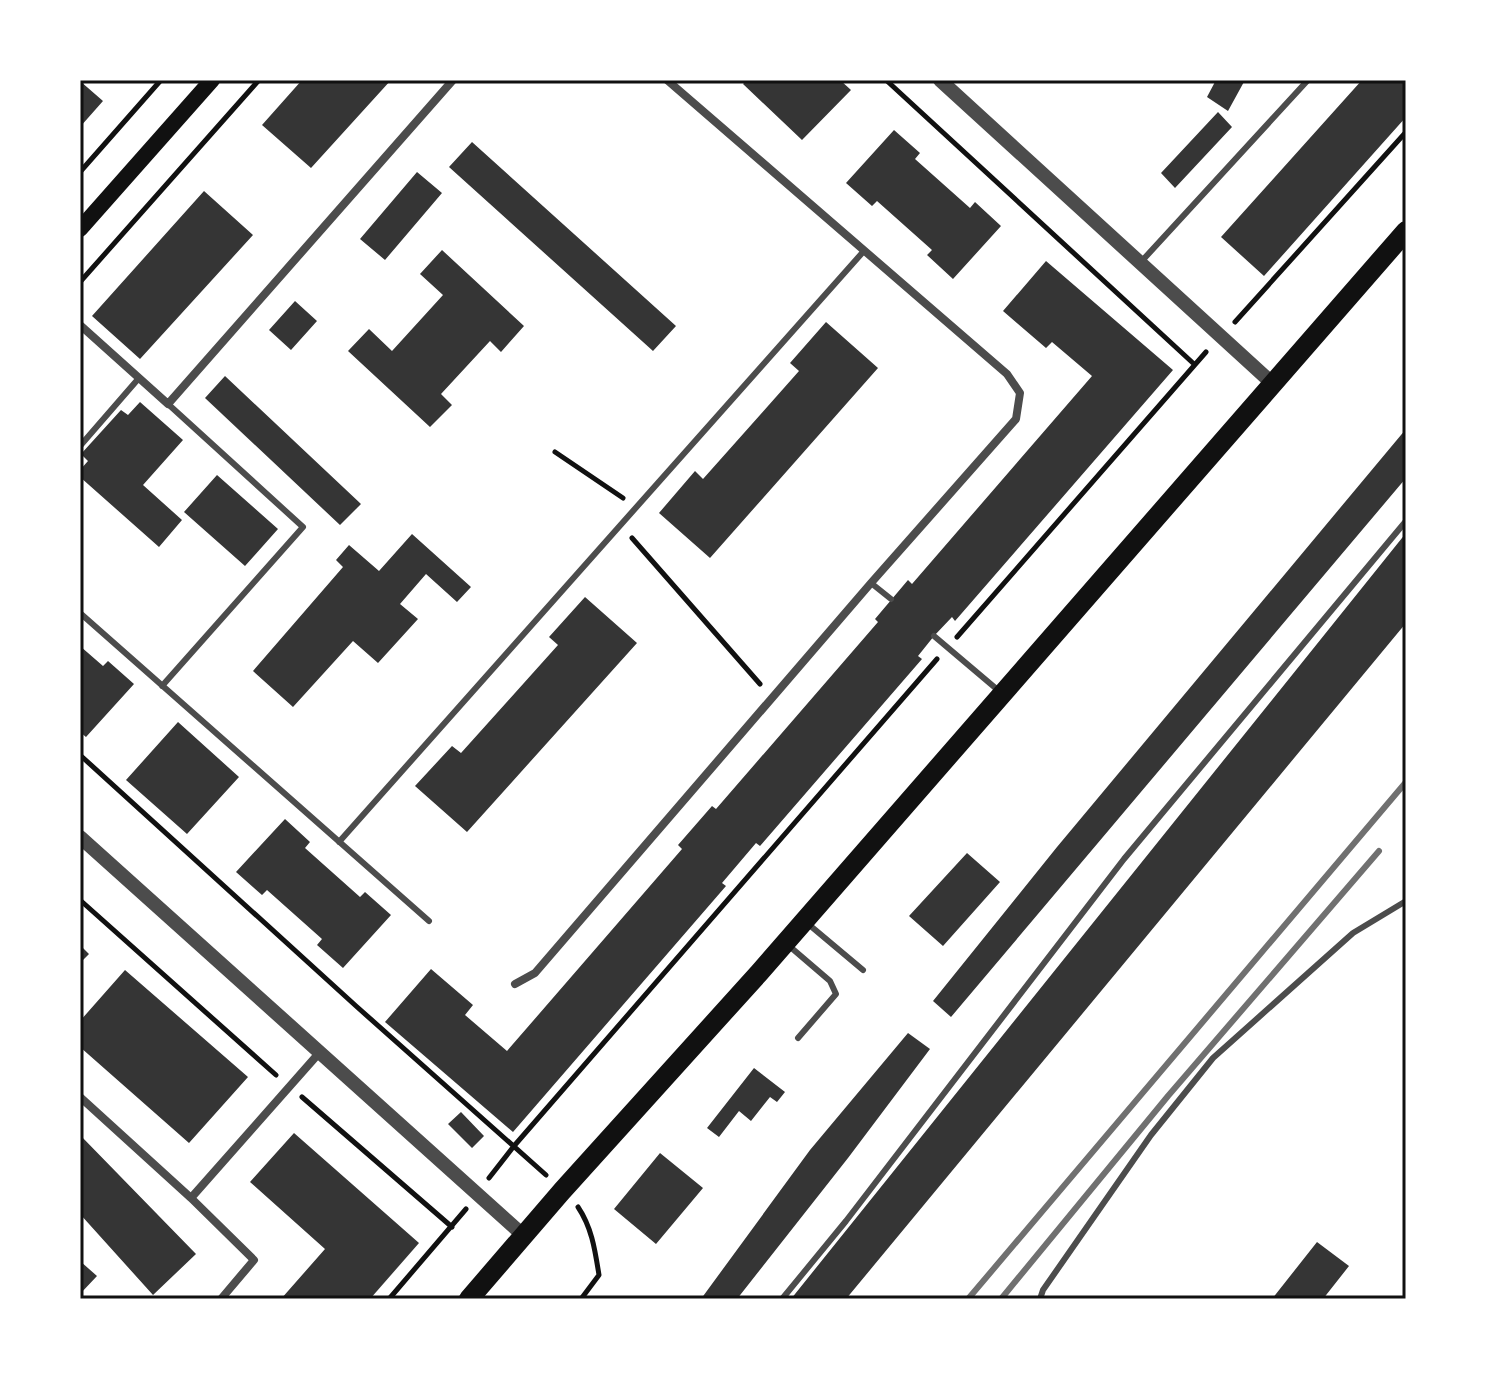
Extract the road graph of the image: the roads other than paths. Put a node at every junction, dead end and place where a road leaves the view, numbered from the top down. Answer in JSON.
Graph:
{"nodes":[{"id":1,"x":212,"y":80,"type":"edge"},
{"id":2,"x":453,"y":80,"type":"edge"},
{"id":3,"x":667,"y":80,"type":"edge"},
{"id":4,"x":940,"y":80,"type":"edge"},
{"id":5,"x":1308,"y":80,"type":"edge"},
{"id":6,"x":80,"y":229,"type":"edge"},
{"id":7,"x":1406,"y":231,"type":"edge"},
{"id":8,"x":863,"y":252,"type":"junction"},
{"id":9,"x":1140,"y":263,"type":"junction"},
{"id":10,"x":80,"y":325,"type":"edge"},
{"id":11,"x":139,"y":378,"type":"junction"},
{"id":12,"x":1273,"y":384,"type":"junction"},
{"id":13,"x":168,"y":404,"type":"junction"},
{"id":14,"x":80,"y":446,"type":"edge"},
{"id":15,"x":1406,"y":521,"type":"edge"},
{"id":16,"x":871,"y":583,"type":"junction"},
{"id":17,"x":891,"y":599,"type":"dead end"},
{"id":18,"x":80,"y":613,"type":"edge"},
{"id":19,"x":934,"y":636,"type":"dead end"},
{"id":20,"x":162,"y":686,"type":"junction"},
{"id":21,"x":1001,"y":693,"type":"junction"},
{"id":22,"x":80,"y":837,"type":"edge"},
{"id":23,"x":339,"y":842,"type":"junction"},
{"id":24,"x":1406,"y":901,"type":"edge"},
{"id":25,"x":804,"y":920,"type":"junction"},
{"id":26,"x":429,"y":921,"type":"dead end"},
{"id":27,"x":785,"y":943,"type":"junction"},
{"id":28,"x":863,"y":970,"type":"dead end"},
{"id":29,"x":515,"y":984,"type":"dead end"},
{"id":30,"x":798,"y":1038,"type":"dead end"},
{"id":31,"x":320,"y":1052,"type":"junction"},
{"id":32,"x":80,"y":1097,"type":"edge"},
{"id":33,"x":191,"y":1198,"type":"junction"},
{"id":34,"x":524,"y":1236,"type":"junction"},
{"id":35,"x":221,"y":1299,"type":"edge"},
{"id":36,"x":469,"y":1299,"type":"edge"},
{"id":37,"x":782,"y":1299,"type":"edge"},
{"id":38,"x":1040,"y":1299,"type":"edge"}],
"edges":[{"from":1,"to":6,"type":"main road"},
{"from":2,"to":13,"type":"street"},
{"from":3,"to":8,"type":"street"},
{"from":4,"to":9,"type":"street"},
{"from":5,"to":9,"type":"lane"},
{"from":7,"to":12,"type":"main road"},
{"from":8,"to":16,"type":"street"},
{"from":8,"to":23,"type":"lane"},
{"from":9,"to":12,"type":"street"},
{"from":10,"to":11,"type":"street"},
{"from":11,"to":13,"type":"street"},
{"from":11,"to":14,"type":"lane"},
{"from":12,"to":21,"type":"main road"},
{"from":13,"to":20,"type":"lane"},
{"from":15,"to":37,"type":"lane"},
{"from":16,"to":17,"type":"lane"},
{"from":16,"to":29,"type":"street"},
{"from":18,"to":20,"type":"lane"},
{"from":19,"to":21,"type":"lane"},
{"from":20,"to":23,"type":"lane"},
{"from":21,"to":25,"type":"main road"},
{"from":22,"to":31,"type":"street"},
{"from":23,"to":26,"type":"lane"},
{"from":24,"to":38,"type":"lane"},
{"from":25,"to":27,"type":"main road"},
{"from":25,"to":28,"type":"lane"},
{"from":27,"to":30,"type":"lane"},
{"from":27,"to":34,"type":"main road"},
{"from":31,"to":33,"type":"street"},
{"from":31,"to":34,"type":"street"},
{"from":32,"to":33,"type":"street"},
{"from":33,"to":35,"type":"street"},
{"from":34,"to":36,"type":"main road"}]}
